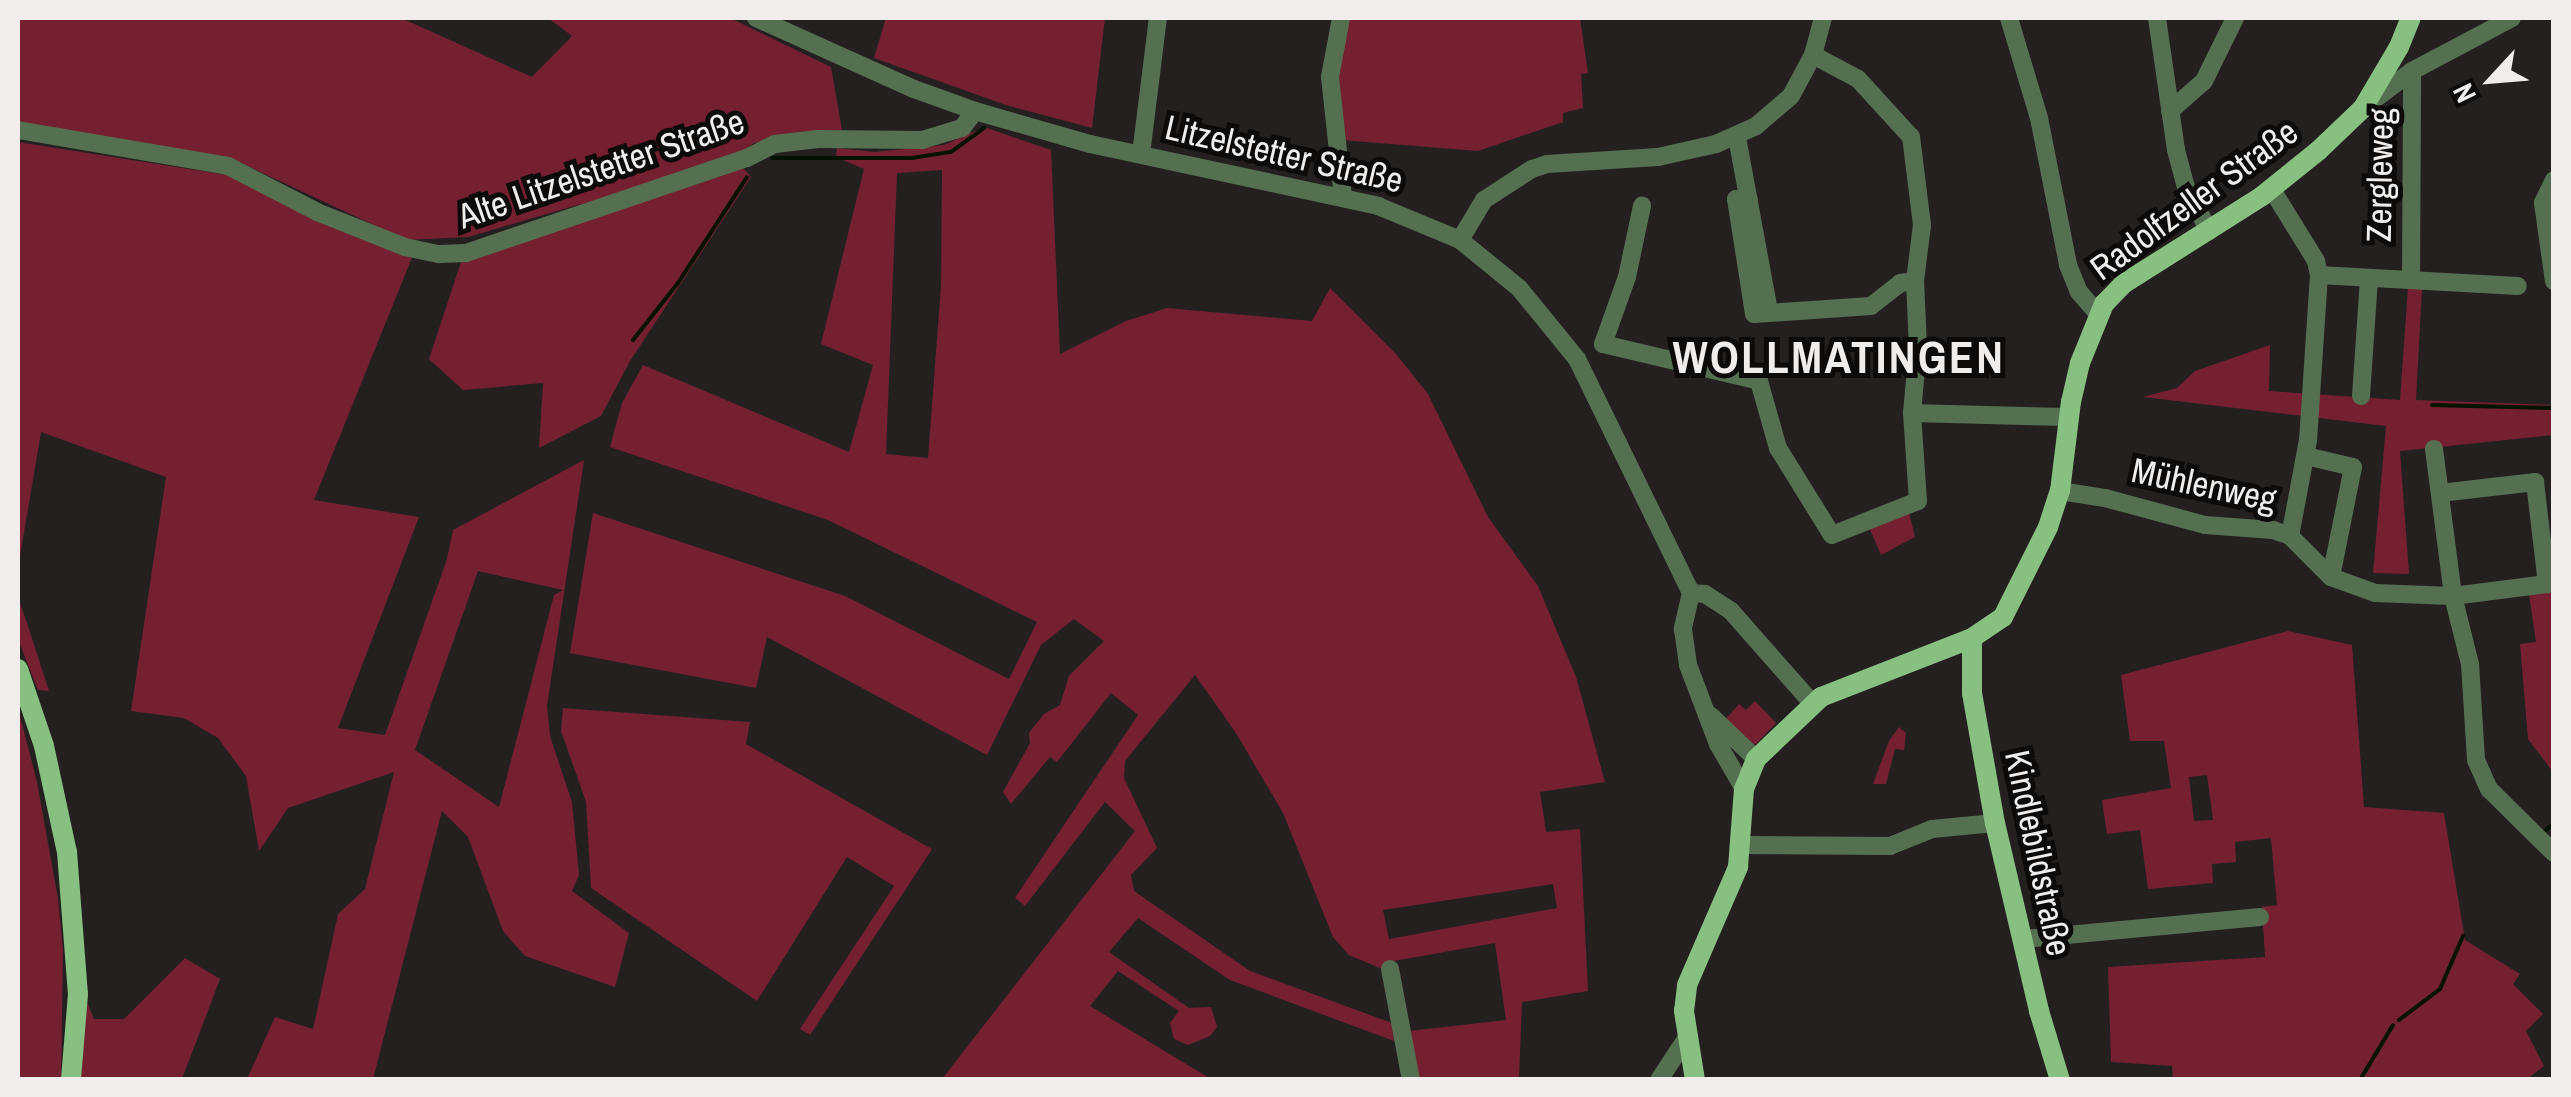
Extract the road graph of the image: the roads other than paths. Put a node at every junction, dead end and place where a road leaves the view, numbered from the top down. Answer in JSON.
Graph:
{"nodes":[{"id":1,"x":756,"y":18,"type":"edge"},
{"id":2,"x":1158,"y":18,"type":"edge"},
{"id":3,"x":1341,"y":18,"type":"edge"},
{"id":4,"x":1822,"y":18,"type":"edge"},
{"id":5,"x":2009,"y":18,"type":"edge"},
{"id":6,"x":2157,"y":18,"type":"edge"},
{"id":7,"x":2235,"y":18,"type":"edge"},
{"id":8,"x":2411,"y":18,"type":"edge"},
{"id":9,"x":2512,"y":18,"type":"edge"},
{"id":10,"x":1813,"y":55,"type":"junction"},
{"id":11,"x":2412,"y":72,"type":"junction"},
{"id":12,"x":2362,"y":108,"type":"junction"},
{"id":13,"x":975,"y":111,"type":"junction"},
{"id":14,"x":2170,"y":111,"type":"junction"},
{"id":15,"x":18,"y":130,"type":"edge"},
{"id":16,"x":1737,"y":137,"type":"junction"},
{"id":17,"x":1141,"y":154,"type":"junction"},
{"id":18,"x":2554,"y":180,"type":"edge"},
{"id":19,"x":2271,"y":188,"type":"junction"},
{"id":20,"x":1343,"y":197,"type":"junction"},
{"id":21,"x":1642,"y":206,"type":"dead end"},
{"id":22,"x":2209,"y":230,"type":"junction"},
{"id":23,"x":1460,"y":240,"type":"junction"},
{"id":24,"x":2319,"y":276,"type":"junction"},
{"id":25,"x":2369,"y":278,"type":"junction"},
{"id":26,"x":2411,"y":280,"type":"junction"},
{"id":27,"x":1915,"y":281,"type":"junction"},
{"id":28,"x":2554,"y":281,"type":"edge"},
{"id":29,"x":2518,"y":286,"type":"dead end"},
{"id":30,"x":2098,"y":314,"type":"junction"},
{"id":31,"x":1603,"y":344,"type":"junction"},
{"id":32,"x":1578,"y":359,"type":"junction"},
{"id":33,"x":2360,"y":396,"type":"dead end"},
{"id":34,"x":1912,"y":413,"type":"junction"},
{"id":35,"x":2068,"y":417,"type":"junction"},
{"id":36,"x":2434,"y":449,"type":"dead end"},
{"id":37,"x":2306,"y":456,"type":"junction"},
{"id":38,"x":2060,"y":492,"type":"junction"},
{"id":39,"x":2440,"y":493,"type":"junction"},
{"id":40,"x":2290,"y":536,"type":"junction"},
{"id":41,"x":2331,"y":578,"type":"junction"},
{"id":42,"x":2550,"y":584,"type":"edge"},
{"id":43,"x":1691,"y":593,"type":"junction"},
{"id":44,"x":2453,"y":596,"type":"junction"},
{"id":45,"x":1972,"y":638,"type":"junction"},
{"id":46,"x":18,"y":669,"type":"edge"},
{"id":47,"x":1813,"y":704,"type":"junction"},
{"id":48,"x":1712,"y":722,"type":"junction"},
{"id":49,"x":1754,"y":763,"type":"junction"},
{"id":50,"x":1744,"y":790,"type":"junction"},
{"id":51,"x":1995,"y":823,"type":"junction"},
{"id":52,"x":1742,"y":845,"type":"junction"},
{"id":53,"x":2554,"y":853,"type":"edge"},
{"id":54,"x":2260,"y":917,"type":"dead end"},
{"id":55,"x":2023,"y":938,"type":"junction"},
{"id":56,"x":1390,"y":968,"type":"dead end"},
{"id":57,"x":1688,"y":1036,"type":"junction"},
{"id":58,"x":72,"y":1080,"type":"edge"},
{"id":59,"x":1411,"y":1080,"type":"edge"},
{"id":60,"x":1659,"y":1080,"type":"edge"},
{"id":61,"x":1695,"y":1080,"type":"edge"},
{"id":62,"x":2060,"y":1080,"type":"edge"}],
"edges":[{"from":1,"to":13,"type":"street","name":"Litzelstetter Straße"},
{"from":2,"to":17,"type":"street"},
{"from":3,"to":20,"type":"street"},
{"from":4,"to":10,"type":"street"},
{"from":5,"to":30,"type":"street"},
{"from":6,"to":14,"type":"street"},
{"from":7,"to":14,"type":"street"},
{"from":8,"to":12,"type":"main road","name":"Radolfzeller Straße"},
{"from":9,"to":11,"type":"street"},
{"from":10,"to":16,"type":"street"},
{"from":10,"to":27,"type":"street"},
{"from":11,"to":12,"type":"street"},
{"from":11,"to":26,"type":"street","name":"Zergleweg"},
{"from":12,"to":19,"type":"main road","name":"Radolfzeller Straße"},
{"from":13,"to":15,"type":"street","name":"Alte Litzelstetter Straße"},
{"from":13,"to":17,"type":"street","name":"Litzelstetter Straße"},
{"from":14,"to":22,"type":"street"},
{"from":16,"to":23,"type":"street"},
{"from":16,"to":27,"type":"street"},
{"from":17,"to":20,"type":"street","name":"Litzelstetter Straße"},
{"from":18,"to":28,"type":"street"},
{"from":19,"to":22,"type":"main road","name":"Radolfzeller Straße"},
{"from":19,"to":24,"type":"street"},
{"from":20,"to":23,"type":"street","name":"Litzelstetter Straße"},
{"from":21,"to":31,"type":"street"},
{"from":22,"to":30,"type":"main road","name":"Radolfzeller Straße"},
{"from":23,"to":32,"type":"street","name":"Litzelstetter Straße"},
{"from":24,"to":25,"type":"street"},
{"from":24,"to":37,"type":"street"},
{"from":25,"to":26,"type":"street"},
{"from":25,"to":33,"type":"street"},
{"from":26,"to":29,"type":"street"},
{"from":27,"to":34,"type":"street"},
{"from":30,"to":35,"type":"main road","name":"Radolfzeller Straße"},
{"from":31,"to":32,"type":"street"},
{"from":31,"to":34,"type":"street"},
{"from":32,"to":43,"type":"street","name":"Litzelstetter Straße"},
{"from":34,"to":35,"type":"street"},
{"from":35,"to":38,"type":"main road","name":"Radolfzeller Straße"},
{"from":36,"to":39,"type":"street"},
{"from":37,"to":40,"type":"street"},
{"from":37,"to":41,"type":"street"},
{"from":38,"to":40,"type":"street","name":"Mühlenweg"},
{"from":38,"to":45,"type":"main road","name":"Radolfzeller Straße"},
{"from":39,"to":42,"type":"street"},
{"from":39,"to":44,"type":"street"},
{"from":40,"to":41,"type":"street","name":"Mühlenweg"},
{"from":41,"to":44,"type":"street","name":"Mühlenweg"},
{"from":42,"to":44,"type":"street","name":"Mühlenweg"},
{"from":43,"to":47,"type":"street"},
{"from":43,"to":48,"type":"street"},
{"from":44,"to":53,"type":"street"},
{"from":45,"to":47,"type":"main road","name":"Radolfzeller Straße"},
{"from":45,"to":51,"type":"main road","name":"Kindlebildstraße"},
{"from":46,"to":58,"type":"main road"},
{"from":47,"to":49,"type":"main road","name":"Radolfzeller Straße"},
{"from":48,"to":49,"type":"street"},
{"from":48,"to":50,"type":"street"},
{"from":49,"to":50,"type":"main road","name":"Radolfzeller Straße"},
{"from":50,"to":52,"type":"main road","name":"Radolfzeller Straße"},
{"from":51,"to":52,"type":"street"},
{"from":51,"to":55,"type":"main road","name":"Kindlebildstraße"},
{"from":52,"to":57,"type":"main road","name":"Radolfzeller Straße"},
{"from":54,"to":55,"type":"street"},
{"from":55,"to":62,"type":"main road","name":"Kindlebildstraße"},
{"from":56,"to":59,"type":"street"},
{"from":57,"to":60,"type":"street"},
{"from":57,"to":61,"type":"main road","name":"Radolfzeller Straße"}]}
